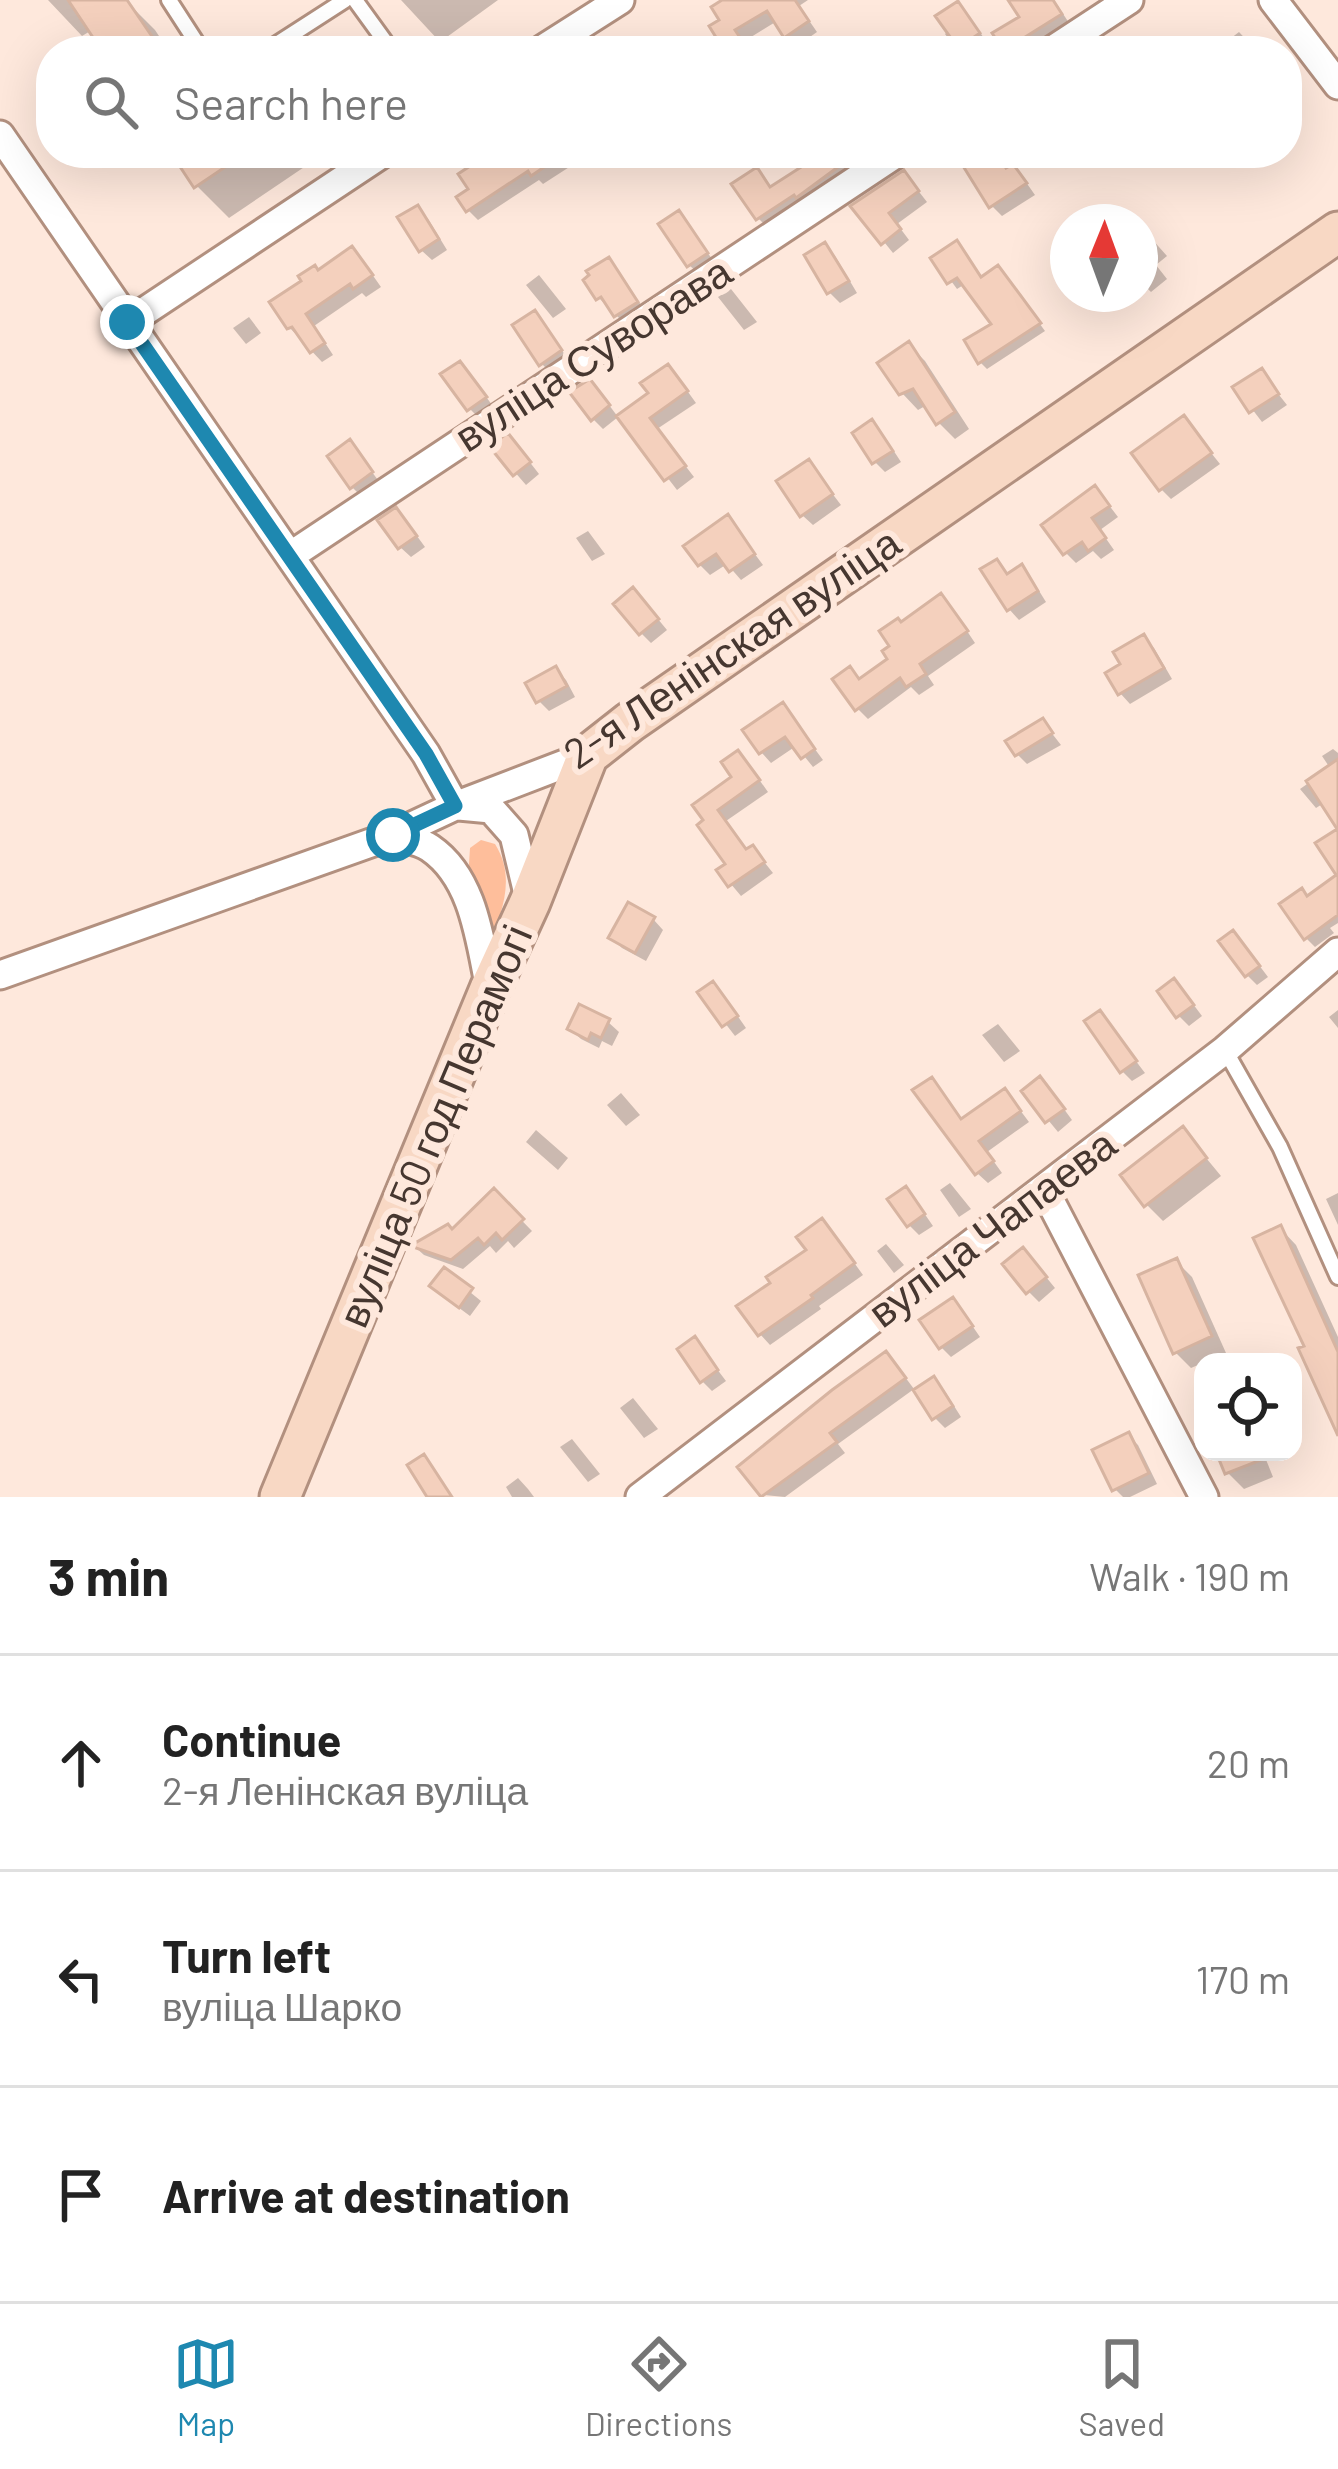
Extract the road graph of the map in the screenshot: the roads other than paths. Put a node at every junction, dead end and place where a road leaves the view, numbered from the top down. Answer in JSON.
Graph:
{"nodes":[{"id":1,"x":169,"y":0,"type":"edge"},
{"id":2,"x":345,"y":0,"type":"edge"},
{"id":3,"x":355,"y":0,"type":"edge"},
{"id":4,"x":620,"y":0,"type":"edge"},
{"id":5,"x":1129,"y":0,"type":"edge"},
{"id":6,"x":1273,"y":0,"type":"edge"},
{"id":7,"x":192,"y":36,"type":"edge"},
{"id":8,"x":289,"y":36,"type":"edge"},
{"id":9,"x":381,"y":36,"type":"edge"},
{"id":10,"x":564,"y":36,"type":"edge"},
{"id":11,"x":1075,"y":36,"type":"edge"},
{"id":12,"x":1301,"y":36,"type":"edge"},
{"id":13,"x":1302,"y":38,"type":"edge"},
{"id":14,"x":1338,"y":85,"type":"edge"},
{"id":15,"x":0,"y":135,"type":"edge"},
{"id":16,"x":360,"y":168,"type":"edge"},
{"id":17,"x":874,"y":168,"type":"edge"},
{"id":18,"x":1338,"y":232,"type":"edge"},
{"id":19,"x":127,"y":322,"type":"junction"},
{"id":20,"x":290,"y":556,"type":"junction"},
{"id":21,"x":588,"y":755,"type":"junction"},
{"id":22,"x":455,"y":806,"type":"junction"},
{"id":23,"x":393,"y":835,"type":"junction"},
{"id":24,"x":455,"y":871,"type":"junction"},
{"id":25,"x":530,"y":902,"type":"junction"},
{"id":26,"x":1338,"y":952,"type":"edge"},
{"id":27,"x":0,"y":975,"type":"edge"},
{"id":28,"x":490,"y":989,"type":"junction"},
{"id":29,"x":1225,"y":1050,"type":"junction"},
{"id":30,"x":1043,"y":1189,"type":"junction"},
{"id":31,"x":1338,"y":1277,"type":"edge"},
{"id":32,"x":280,"y":1497,"type":"edge"},
{"id":33,"x":640,"y":1497,"type":"edge"},
{"id":34,"x":1204,"y":1497,"type":"edge"}],
"edges":[{"from":1,"to":7,"type":"lane"},
{"from":2,"to":8,"type":"lane"},
{"from":3,"to":9,"type":"lane"},
{"from":4,"to":10,"type":"street"},
{"from":5,"to":11,"type":"street"},
{"from":6,"to":12,"type":"street"},
{"from":13,"to":14,"type":"street"},
{"from":15,"to":19,"type":"street"},
{"from":16,"to":19,"type":"street"},
{"from":17,"to":20,"type":"street","name":"вуліца Суворава"},
{"from":18,"to":21,"type":"main road","name":"2-я Ленінская вуліца"},
{"from":19,"to":20,"type":"street"},
{"from":20,"to":22,"type":"street"},
{"from":21,"to":22,"type":"street","name":"2-я Ленінская вуліца"},
{"from":21,"to":25,"type":"main road","name":"вуліца 50 год Перамогі"},
{"from":22,"to":23,"type":"street","name":"2-я Ленінская вуліца"},
{"from":22,"to":24,"type":"street"},
{"from":22,"to":25,"type":"street"},
{"from":23,"to":24,"type":"street"},
{"from":23,"to":27,"type":"street","name":"2-я Ленінская вуліца"},
{"from":24,"to":28,"type":"street"},
{"from":25,"to":28,"type":"main road","name":"вуліца 50 год Перамогі"},
{"from":26,"to":29,"type":"street","name":"вуліца Чапаева"},
{"from":28,"to":32,"type":"main road","name":"вуліца 50 год Перамогі"},
{"from":29,"to":30,"type":"street","name":"вуліца Чапаева"},
{"from":29,"to":31,"type":"lane"},
{"from":30,"to":33,"type":"street","name":"вуліца Чапаева"},
{"from":30,"to":34,"type":"street"}]}
